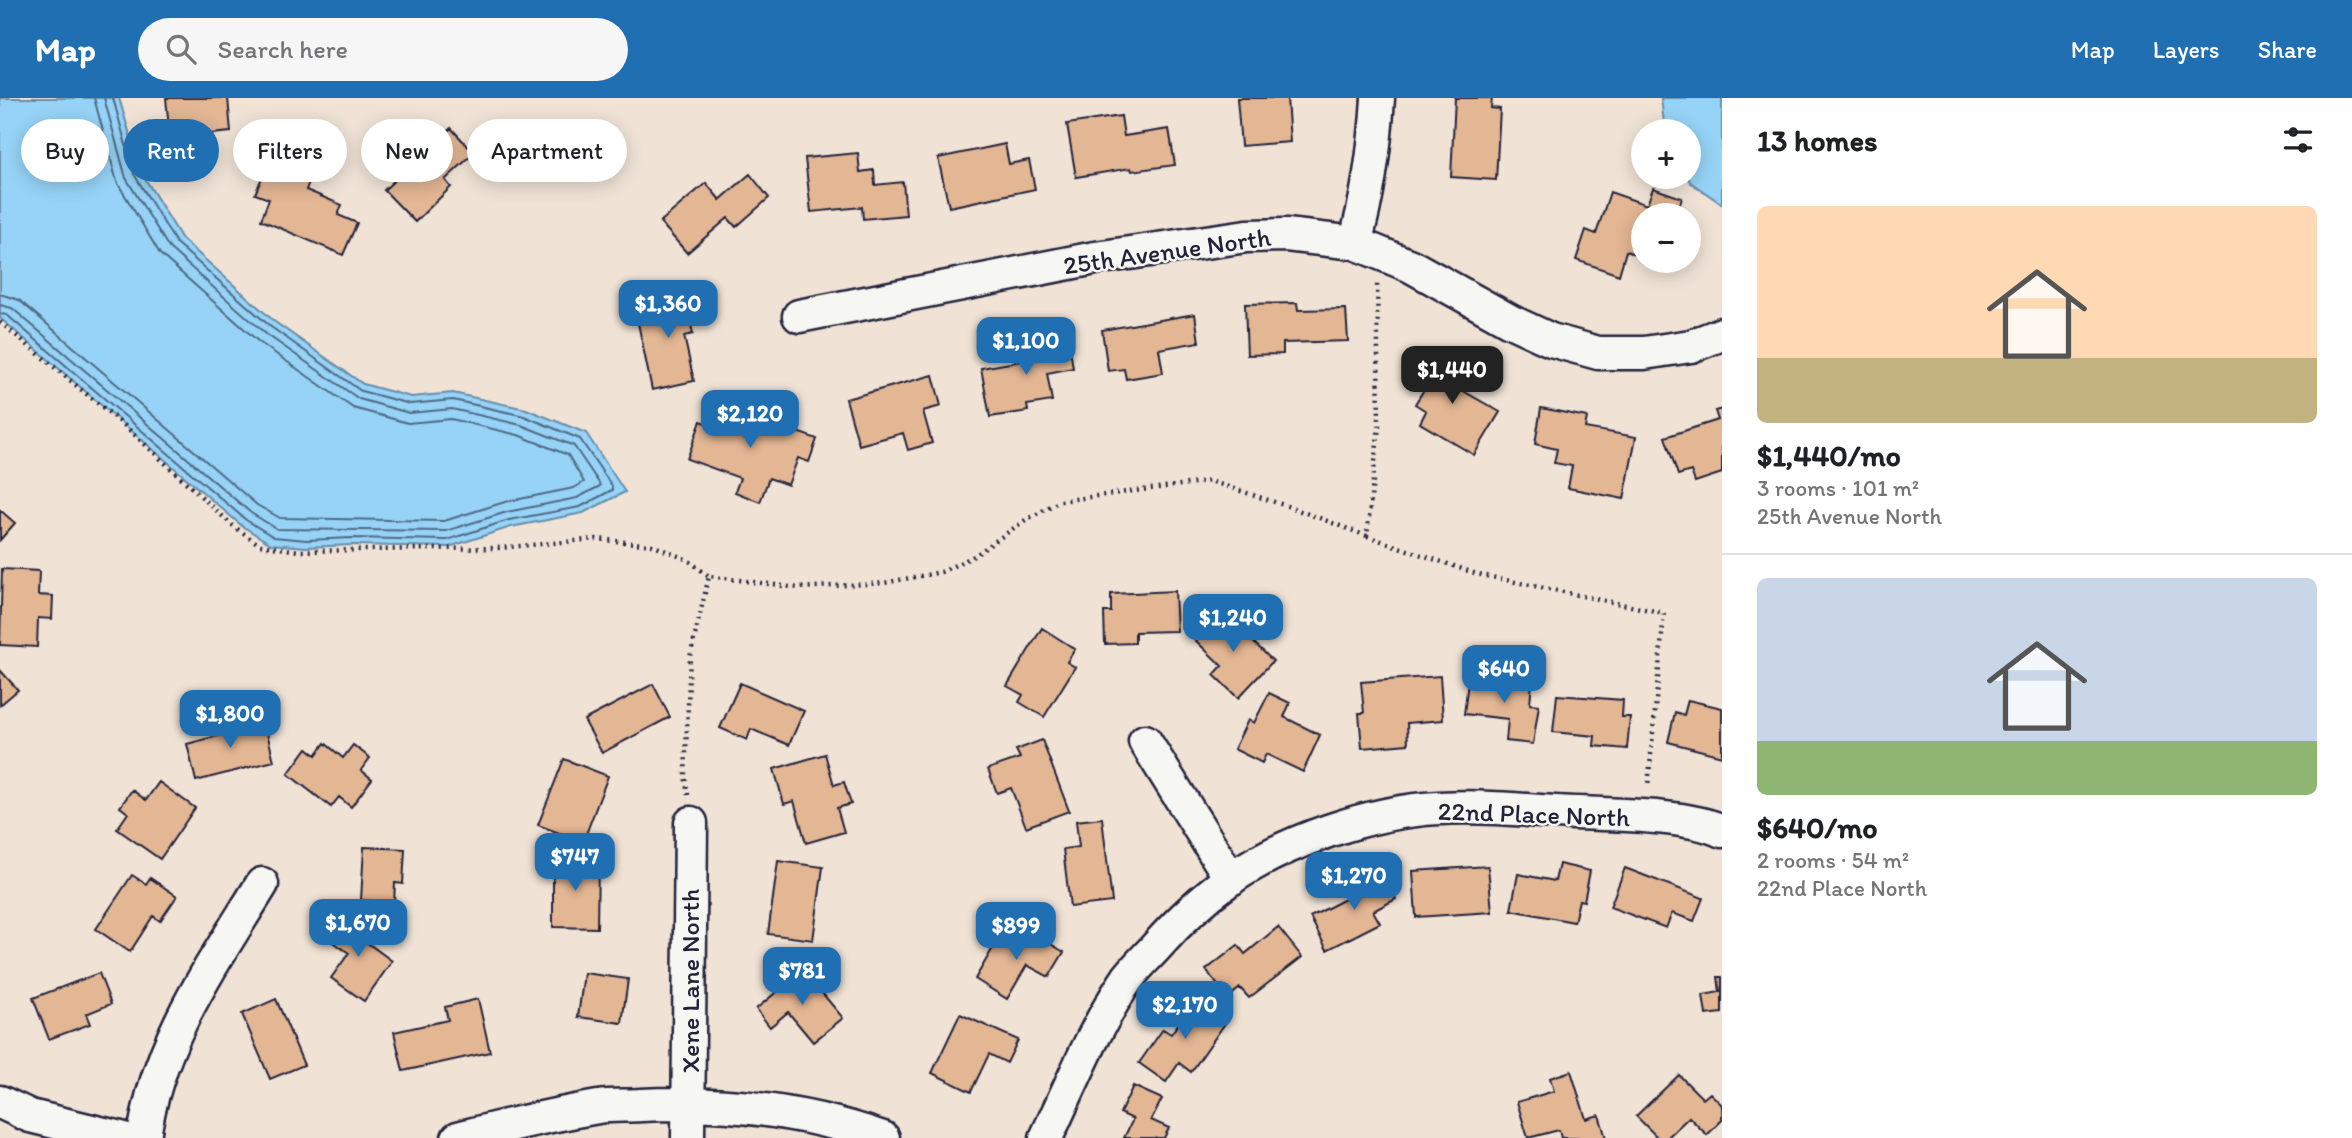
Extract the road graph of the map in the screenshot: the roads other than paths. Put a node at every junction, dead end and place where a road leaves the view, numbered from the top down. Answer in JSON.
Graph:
{"nodes":[{"id":1,"x":1378,"y":98,"type":"edge"},
{"id":2,"x":1366,"y":247,"type":"junction"},
{"id":3,"x":799,"y":316,"type":"dead end"},
{"id":4,"x":1722,"y":334,"type":"edge"},
{"id":5,"x":1144,"y":741,"type":"dead end"},
{"id":6,"x":691,"y":824,"type":"road end"},
{"id":7,"x":1722,"y":831,"type":"edge"},
{"id":8,"x":1231,"y":879,"type":"junction"},
{"id":9,"x":262,"y":884,"type":"dead end"},
{"id":10,"x":0,"y":1102,"type":"edge"},
{"id":11,"x":689,"y":1103,"type":"junction"},
{"id":12,"x":121,"y":1138,"type":"edge"},
{"id":13,"x":144,"y":1138,"type":"edge"},
{"id":14,"x":458,"y":1138,"type":"edge"},
{"id":15,"x":688,"y":1138,"type":"edge"},
{"id":16,"x":883,"y":1138,"type":"edge"},
{"id":17,"x":1046,"y":1138,"type":"edge"}],
"edges":[{"from":1,"to":2,"type":"street"},
{"from":2,"to":3,"type":"street","name":"25th Avenue North"},
{"from":2,"to":4,"type":"street","name":"25th Avenue North"},
{"from":5,"to":8,"type":"street"},
{"from":6,"to":11,"type":"street","name":"Xene Lane North"},
{"from":7,"to":8,"type":"street","name":"22nd Place North"},
{"from":8,"to":17,"type":"street","name":"22nd Place North"},
{"from":9,"to":13,"type":"street"},
{"from":10,"to":12,"type":"street"},
{"from":11,"to":14,"type":"street"},
{"from":11,"to":15,"type":"street","name":"Xene Lane North"},
{"from":11,"to":16,"type":"street"}]}
